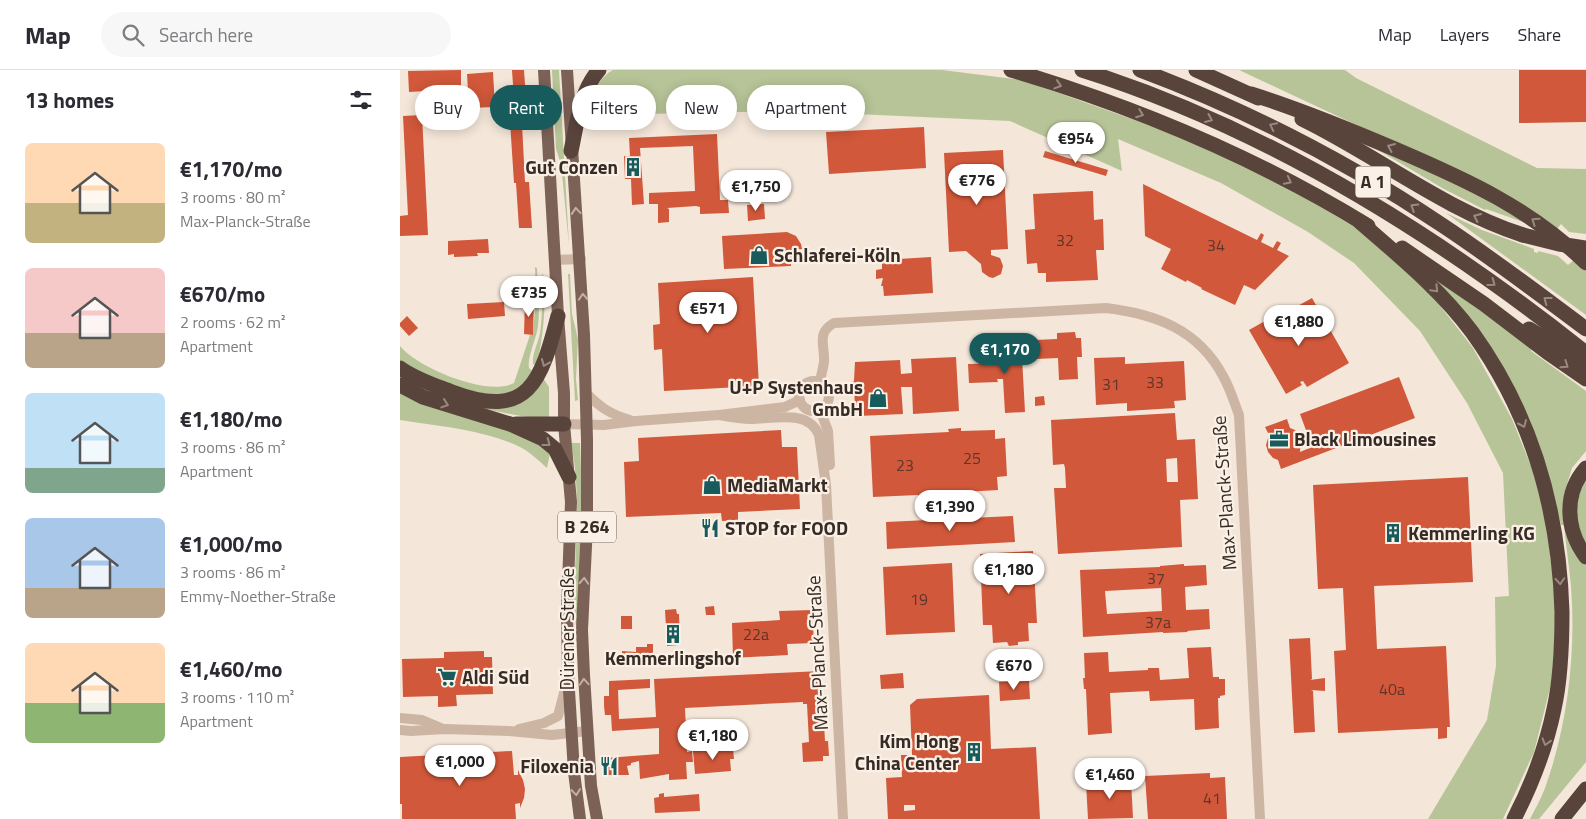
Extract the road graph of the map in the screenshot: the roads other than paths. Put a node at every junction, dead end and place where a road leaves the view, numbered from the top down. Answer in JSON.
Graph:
{"nodes":[{"id":1,"x":544,"y":70,"type":"edge"},
{"id":2,"x":567,"y":70,"type":"edge"},
{"id":3,"x":600,"y":70,"type":"edge"},
{"id":4,"x":999,"y":70,"type":"edge"},
{"id":5,"x":1082,"y":70,"type":"edge"},
{"id":6,"x":1140,"y":70,"type":"edge"},
{"id":7,"x":1196,"y":70,"type":"edge"},
{"id":8,"x":1016,"y":71,"type":"edge"},
{"id":9,"x":1251,"y":94,"type":"junction"},
{"id":10,"x":571,"y":151,"type":"junction"},
{"id":11,"x":1359,"y":221,"type":"junction"},
{"id":12,"x":1586,"y":248,"type":"edge"},
{"id":13,"x":581,"y":259,"type":"junction"},
{"id":14,"x":554,"y":260,"type":"junction"},
{"id":15,"x":1586,"y":263,"type":"edge"},
{"id":16,"x":1484,"y":304,"type":"junction"},
{"id":17,"x":558,"y":316,"type":"junction"},
{"id":18,"x":1586,"y":329,"type":"edge"},
{"id":19,"x":1586,"y":353,"type":"edge"},
{"id":20,"x":1586,"y":363,"type":"edge"},
{"id":21,"x":400,"y":368,"type":"edge"},
{"id":22,"x":1586,"y":379,"type":"edge"},
{"id":23,"x":820,"y":382,"type":"junction"},
{"id":24,"x":400,"y":385,"type":"edge"},
{"id":25,"x":586,"y":393,"type":"junction"},
{"id":26,"x":800,"y":400,"type":"junction"},
{"id":27,"x":820,"y":410,"type":"junction"},
{"id":28,"x":719,"y":415,"type":"junction"},
{"id":29,"x":636,"y":421,"type":"junction"},
{"id":30,"x":510,"y":424,"type":"junction"},
{"id":31,"x":564,"y":424,"type":"junction"},
{"id":32,"x":586,"y":425,"type":"junction"},
{"id":33,"x":1586,"y":468,"type":"edge"},
{"id":34,"x":569,"y":477,"type":"junction"},
{"id":35,"x":826,"y":485,"type":"junction"},
{"id":36,"x":1586,"y":557,"type":"edge"},
{"id":37,"x":568,"y":674,"type":"junction"},
{"id":38,"x":400,"y":718,"type":"edge"},
{"id":39,"x":445,"y":729,"type":"junction"},
{"id":40,"x":400,"y":730,"type":"edge"},
{"id":41,"x":509,"y":731,"type":"junction"},
{"id":42,"x":587,"y":731,"type":"junction"},
{"id":43,"x":571,"y":733,"type":"junction"},
{"id":44,"x":1586,"y":789,"type":"edge"},
{"id":45,"x":580,"y":819,"type":"edge"},
{"id":46,"x":597,"y":819,"type":"edge"},
{"id":47,"x":843,"y":819,"type":"edge"},
{"id":48,"x":1260,"y":819,"type":"edge"},
{"id":49,"x":1514,"y":819,"type":"edge"},
{"id":50,"x":1562,"y":819,"type":"edge"}],
"edges":[{"from":1,"to":14,"type":"main road","name":"Dürener Straße","number":"B 264"},
{"from":2,"to":10,"type":"main road","name":"Dürener Straße","number":"B 264"},
{"from":3,"to":10,"type":"highway"},
{"from":4,"to":8,"type":"highway"},
{"from":5,"to":19,"type":"highway","number":"A 1","one_way":true},
{"from":18,"to":6,"type":"highway","number":"A 1","one_way":true},
{"from":7,"to":9,"type":"highway"},
{"from":8,"to":11,"type":"highway","one_way":true},
{"from":12,"to":9,"type":"highway","one_way":true,"bridge":true},
{"from":15,"to":9,"type":"highway","one_way":true},
{"from":13,"to":10,"type":"main road","name":"Dürener Straße","number":"B 264","one_way":true},
{"from":11,"to":16,"type":"highway"},
{"from":11,"to":49,"type":"highway","one_way":true},
{"from":13,"to":14,"type":"street"},
{"from":25,"to":13,"type":"main road","name":"Dürener Straße","number":"B 264","one_way":true},
{"from":14,"to":17,"type":"main road","name":"Dürener Straße","number":"B 264"},
{"from":16,"to":20,"type":"highway"},
{"from":16,"to":22,"type":"highway","one_way":true},
{"from":17,"to":21,"type":"highway","one_way":true},
{"from":17,"to":31,"type":"main road","name":"Dürener Straße","number":"B 264"},
{"from":23,"to":26,"type":"street"},
{"from":23,"to":27,"type":"street","name":"Max-Planck-Straße"},
{"from":23,"to":48,"type":"street","name":"Max-Planck-Straße"},
{"from":24,"to":30,"type":"highway","one_way":true},
{"from":25,"to":29,"type":"street","name":"Max-Planck-Straße"},
{"from":25,"to":32,"type":"main road","name":"Dürener Straße","number":"B 264"},
{"from":26,"to":27,"type":"street"},
{"from":26,"to":28,"type":"street","name":"Max-Planck-Straße"},
{"from":27,"to":35,"type":"street","name":"Max-Planck-Straße"},
{"from":28,"to":29,"type":"street","name":"Max-Planck-Straße"},
{"from":28,"to":35,"type":"street","name":"Max-Planck-Straße"},
{"from":29,"to":32,"type":"street","name":"Max-Planck-Straße"},
{"from":30,"to":31,"type":"highway"},
{"from":30,"to":34,"type":"highway","one_way":true},
{"from":31,"to":32,"type":"street","name":"Max-Planck-Straße"},
{"from":31,"to":34,"type":"main road","name":"Dürener Straße","number":"B 264"},
{"from":42,"to":32,"type":"main road","name":"Dürener Straße","number":"B 264","one_way":true},
{"from":33,"to":36,"type":"highway"},
{"from":34,"to":37,"type":"main road","name":"Dürener Straße","number":"B 264"},
{"from":35,"to":47,"type":"street","name":"Max-Planck-Straße"},
{"from":37,"to":41,"type":"street"},
{"from":37,"to":43,"type":"main road","name":"Dürener Straße","number":"B 264"},
{"from":38,"to":39,"type":"street"},
{"from":39,"to":40,"type":"street"},
{"from":39,"to":41,"type":"street"},
{"from":41,"to":43,"type":"street"},
{"from":42,"to":43,"type":"street"},
{"from":42,"to":46,"type":"main road","name":"Dürener Straße","number":"B 264"},
{"from":43,"to":45,"type":"main road","name":"Dürener Straße","number":"B 264","one_way":true},
{"from":44,"to":50,"type":"highway"}]}
